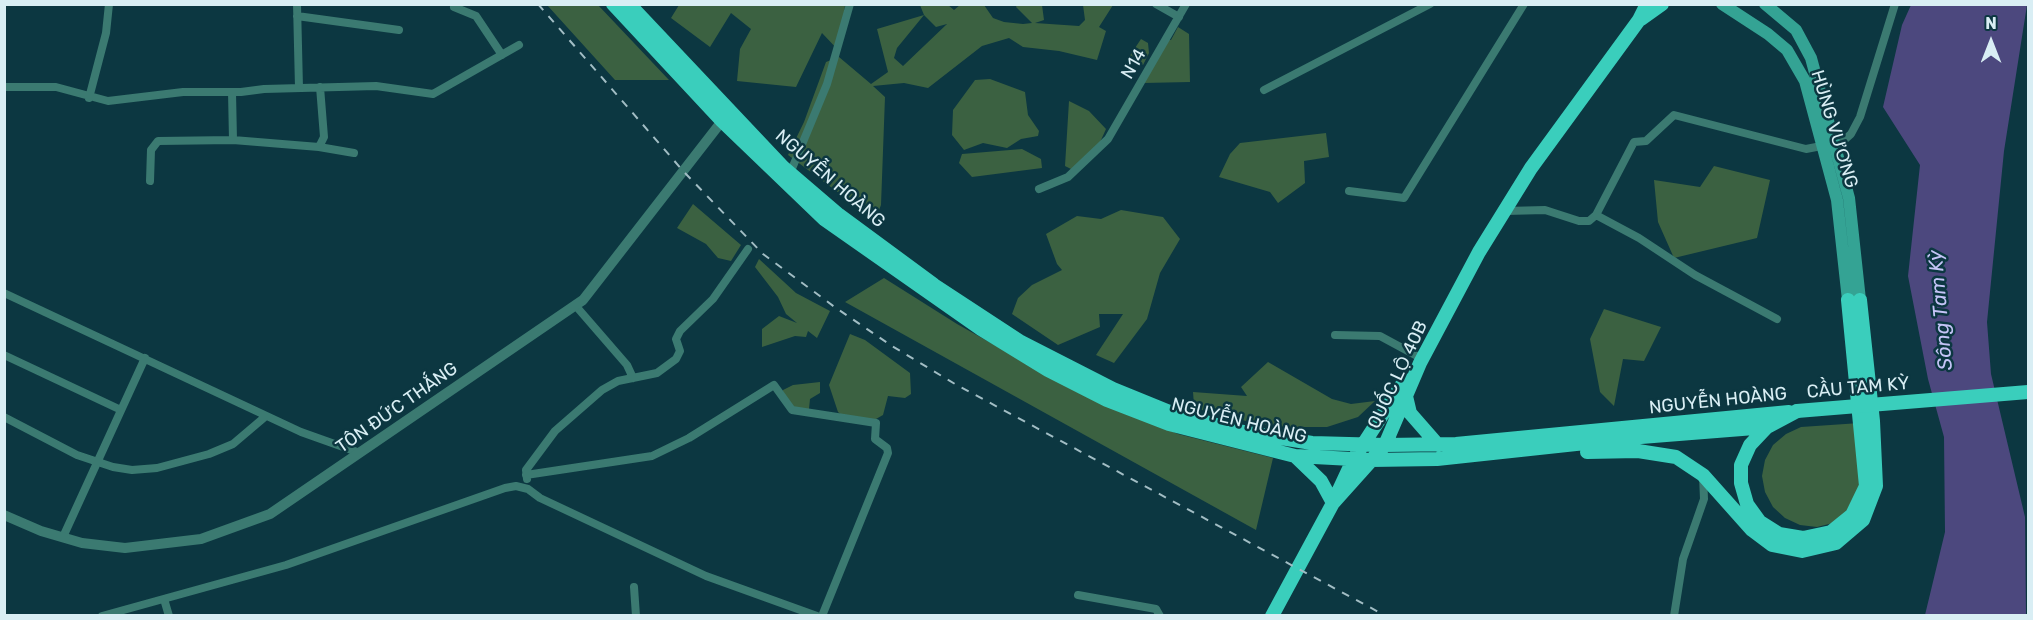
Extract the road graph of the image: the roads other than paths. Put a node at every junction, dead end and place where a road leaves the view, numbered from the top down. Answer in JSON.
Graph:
{"nodes":[{"id":1,"x":109,"y":4,"type":"edge"},
{"id":2,"x":297,"y":4,"type":"edge"},
{"id":3,"x":613,"y":4,"type":"edge"},
{"id":4,"x":629,"y":4,"type":"edge"},
{"id":5,"x":850,"y":4,"type":"edge"},
{"id":6,"x":1156,"y":4,"type":"edge"},
{"id":7,"x":1186,"y":4,"type":"edge"},
{"id":8,"x":1430,"y":4,"type":"edge"},
{"id":9,"x":1524,"y":4,"type":"edge"},
{"id":10,"x":1647,"y":4,"type":"edge"},
{"id":11,"x":1662,"y":4,"type":"edge"},
{"id":12,"x":1722,"y":4,"type":"edge"},
{"id":13,"x":1765,"y":4,"type":"edge"},
{"id":14,"x":1896,"y":4,"type":"edge"},
{"id":15,"x":454,"y":7,"type":"dead end"},
{"id":16,"x":297,"y":16,"type":"junction"},
{"id":17,"x":1179,"y":17,"type":"junction"},
{"id":18,"x":1639,"y":20,"type":"junction"},
{"id":19,"x":399,"y":30,"type":"dead end"},
{"id":20,"x":519,"y":45,"type":"dead end"},
{"id":21,"x":502,"y":55,"type":"junction"},
{"id":22,"x":4,"y":87,"type":"edge"},
{"id":23,"x":320,"y":87,"type":"junction"},
{"id":24,"x":299,"y":88,"type":"junction"},
{"id":25,"x":1264,"y":90,"type":"dead end"},
{"id":26,"x":232,"y":92,"type":"junction"},
{"id":27,"x":89,"y":98,"type":"junction"},
{"id":28,"x":722,"y":120,"type":"junction"},
{"id":29,"x":233,"y":140,"type":"junction"},
{"id":30,"x":1836,"y":146,"type":"junction"},
{"id":31,"x":320,"y":147,"type":"junction"},
{"id":32,"x":1823,"y":148,"type":"junction"},
{"id":33,"x":354,"y":153,"type":"dead end"},
{"id":34,"x":791,"y":171,"type":"junction"},
{"id":35,"x":150,"y":181,"type":"dead end"},
{"id":36,"x":1039,"y":189,"type":"dead end"},
{"id":37,"x":1348,"y":191,"type":"dead end"},
{"id":38,"x":1506,"y":211,"type":"junction"},
{"id":39,"x":1596,"y":215,"type":"junction"},
{"id":40,"x":748,"y":249,"type":"dead end"},
{"id":41,"x":1479,"y":252,"type":"junction"},
{"id":42,"x":4,"y":293,"type":"edge"},
{"id":43,"x":1854,"y":300,"type":"junction"},
{"id":44,"x":575,"y":305,"type":"junction"},
{"id":45,"x":1777,"y":319,"type":"dead end"},
{"id":46,"x":1335,"y":334,"type":"dead end"},
{"id":47,"x":4,"y":355,"type":"edge"},
{"id":48,"x":1417,"y":357,"type":"junction"},
{"id":49,"x":145,"y":358,"type":"junction"},
{"id":50,"x":633,"y":378,"type":"junction"},
{"id":51,"x":2028,"y":392,"type":"edge"},
{"id":52,"x":1406,"y":396,"type":"junction"},
{"id":53,"x":121,"y":410,"type":"junction"},
{"id":54,"x":1797,"y":411,"type":"junction"},
{"id":55,"x":266,"y":416,"type":"junction"},
{"id":56,"x":4,"y":417,"type":"edge"},
{"id":57,"x":1767,"y":427,"type":"junction"},
{"id":58,"x":1363,"y":445,"type":"junction"},
{"id":59,"x":1385,"y":445,"type":"junction"},
{"id":60,"x":1438,"y":445,"type":"junction"},
{"id":61,"x":360,"y":453,"type":"junction"},
{"id":62,"x":1495,"y":453,"type":"junction"},
{"id":63,"x":1295,"y":456,"type":"junction"},
{"id":64,"x":1353,"y":460,"type":"junction"},
{"id":65,"x":1371,"y":460,"type":"junction"},
{"id":66,"x":97,"y":462,"type":"junction"},
{"id":67,"x":526,"y":475,"type":"junction"},
{"id":68,"x":1703,"y":475,"type":"junction"},
{"id":69,"x":528,"y":489,"type":"junction"},
{"id":70,"x":1333,"y":503,"type":"junction"},
{"id":71,"x":4,"y":515,"type":"edge"},
{"id":72,"x":63,"y":537,"type":"junction"},
{"id":73,"x":634,"y":587,"type":"dead end"},
{"id":74,"x":1078,"y":595,"type":"dead end"},
{"id":75,"x":164,"y":599,"type":"junction"},
{"id":76,"x":102,"y":615,"type":"edge"},
{"id":77,"x":169,"y":615,"type":"edge"},
{"id":78,"x":636,"y":615,"type":"edge"},
{"id":79,"x":817,"y":615,"type":"edge"},
{"id":80,"x":1160,"y":615,"type":"edge"},
{"id":81,"x":1272,"y":615,"type":"edge"},
{"id":82,"x":1674,"y":615,"type":"edge"}],
"edges":[{"from":1,"to":27,"type":"street"},
{"from":2,"to":16,"type":"street"},
{"from":3,"to":28,"type":"highway","name":"NGUYỄN HOÀNG"},
{"from":4,"to":34,"type":"highway","name":"NGUYỄN HOÀNG"},
{"from":5,"to":34,"type":"street"},
{"from":6,"to":17,"type":"street"},
{"from":7,"to":17,"type":"street","name":"N14"},
{"from":8,"to":25,"type":"street"},
{"from":9,"to":37,"type":"street"},
{"from":10,"to":18,"type":"highway"},
{"from":11,"to":18,"type":"highway"},
{"from":12,"to":32,"type":"main road","name":"HÙNG VƯƠNG"},
{"from":13,"to":30,"type":"main road","name":"HÙNG VƯƠNG"},
{"from":14,"to":30,"type":"street"},
{"from":15,"to":21,"type":"street"},
{"from":16,"to":19,"type":"street"},
{"from":16,"to":24,"type":"street"},
{"from":17,"to":36,"type":"street","name":"N14"},
{"from":18,"to":38,"type":"highway","name":"QUỐC LỘ 40B"},
{"from":20,"to":21,"type":"street"},
{"from":21,"to":23,"type":"street"},
{"from":22,"to":27,"type":"street"},
{"from":23,"to":24,"type":"street"},
{"from":23,"to":31,"type":"street"},
{"from":24,"to":26,"type":"street"},
{"from":26,"to":27,"type":"street"},
{"from":26,"to":29,"type":"street"},
{"from":28,"to":44,"type":"street","name":"TÔN ĐỨC THẮNG"},
{"from":28,"to":63,"type":"highway","name":"NGUYỄN HOÀNG"},
{"from":29,"to":31,"type":"street"},
{"from":29,"to":35,"type":"street"},
{"from":30,"to":32,"type":"street"},
{"from":30,"to":43,"type":"main road","name":"HÙNG VƯƠNG"},
{"from":31,"to":33,"type":"street"},
{"from":32,"to":39,"type":"street"},
{"from":32,"to":43,"type":"main road","name":"HÙNG VƯƠNG"},
{"from":34,"to":58,"type":"highway","name":"NGUYỄN HOÀNG"},
{"from":38,"to":39,"type":"street"},
{"from":38,"to":41,"type":"highway","name":"QUỐC LỘ 40B"},
{"from":39,"to":45,"type":"street"},
{"from":40,"to":50,"type":"street"},
{"from":41,"to":48,"type":"highway","name":"QUỐC LỘ 40B"},
{"from":41,"to":52,"type":"highway","name":"QUỐC LỘ 40B"},
{"from":42,"to":49,"type":"street"},
{"from":43,"to":57,"type":"highway"},
{"from":43,"to":68,"type":"highway"},
{"from":44,"to":50,"type":"street"},
{"from":44,"to":61,"type":"street","name":"TÔN ĐỨC THẮNG"},
{"from":46,"to":48,"type":"street"},
{"from":47,"to":53,"type":"street"},
{"from":48,"to":58,"type":"highway","name":"QUỐC LỘ 40B"},
{"from":49,"to":53,"type":"street"},
{"from":49,"to":55,"type":"street"},
{"from":50,"to":67,"type":"street"},
{"from":51,"to":54,"type":"highway","name":"CẦU TAM KỲ","bridge":true},
{"from":52,"to":59,"type":"highway","name":"QUỐC LỘ 40B"},
{"from":52,"to":60,"type":"highway"},
{"from":53,"to":66,"type":"street"},
{"from":54,"to":57,"type":"highway","name":"NGUYỄN HOÀNG"},
{"from":54,"to":60,"type":"highway","name":"NGUYỄN HOÀNG"},
{"from":55,"to":61,"type":"street"},
{"from":55,"to":66,"type":"street"},
{"from":56,"to":66,"type":"street"},
{"from":57,"to":62,"type":"highway","name":"NGUYỄN HOÀNG"},
{"from":58,"to":59,"type":"highway","name":"NGUYỄN HOÀNG"},
{"from":58,"to":64,"type":"highway","name":"QUỐC LỘ 40B"},
{"from":59,"to":60,"type":"highway","name":"NGUYỄN HOÀNG"},
{"from":59,"to":65,"type":"highway","name":"QUỐC LỘ 40B"},
{"from":61,"to":72,"type":"street","name":"TÔN ĐỨC THẮNG"},
{"from":62,"to":65,"type":"highway","name":"NGUYỄN HOÀNG"},
{"from":62,"to":68,"type":"highway"},
{"from":63,"to":64,"type":"highway","name":"NGUYỄN HOÀNG"},
{"from":63,"to":70,"type":"highway"},
{"from":64,"to":65,"type":"highway","name":"NGUYỄN HOÀNG"},
{"from":64,"to":70,"type":"highway","name":"QUỐC LỘ 40B"},
{"from":65,"to":70,"type":"highway","name":"QUỐC LỘ 40B"},
{"from":66,"to":72,"type":"street"},
{"from":67,"to":69,"type":"street"},
{"from":67,"to":79,"type":"street"},
{"from":68,"to":82,"type":"street"},
{"from":69,"to":75,"type":"street"},
{"from":69,"to":79,"type":"street"},
{"from":70,"to":81,"type":"highway","name":"QUỐC LỘ 40B"},
{"from":71,"to":72,"type":"street","name":"TÔN ĐỨC THẮNG"},
{"from":73,"to":78,"type":"street"},
{"from":74,"to":80,"type":"street"},
{"from":75,"to":76,"type":"street"},
{"from":75,"to":77,"type":"street"}]}
